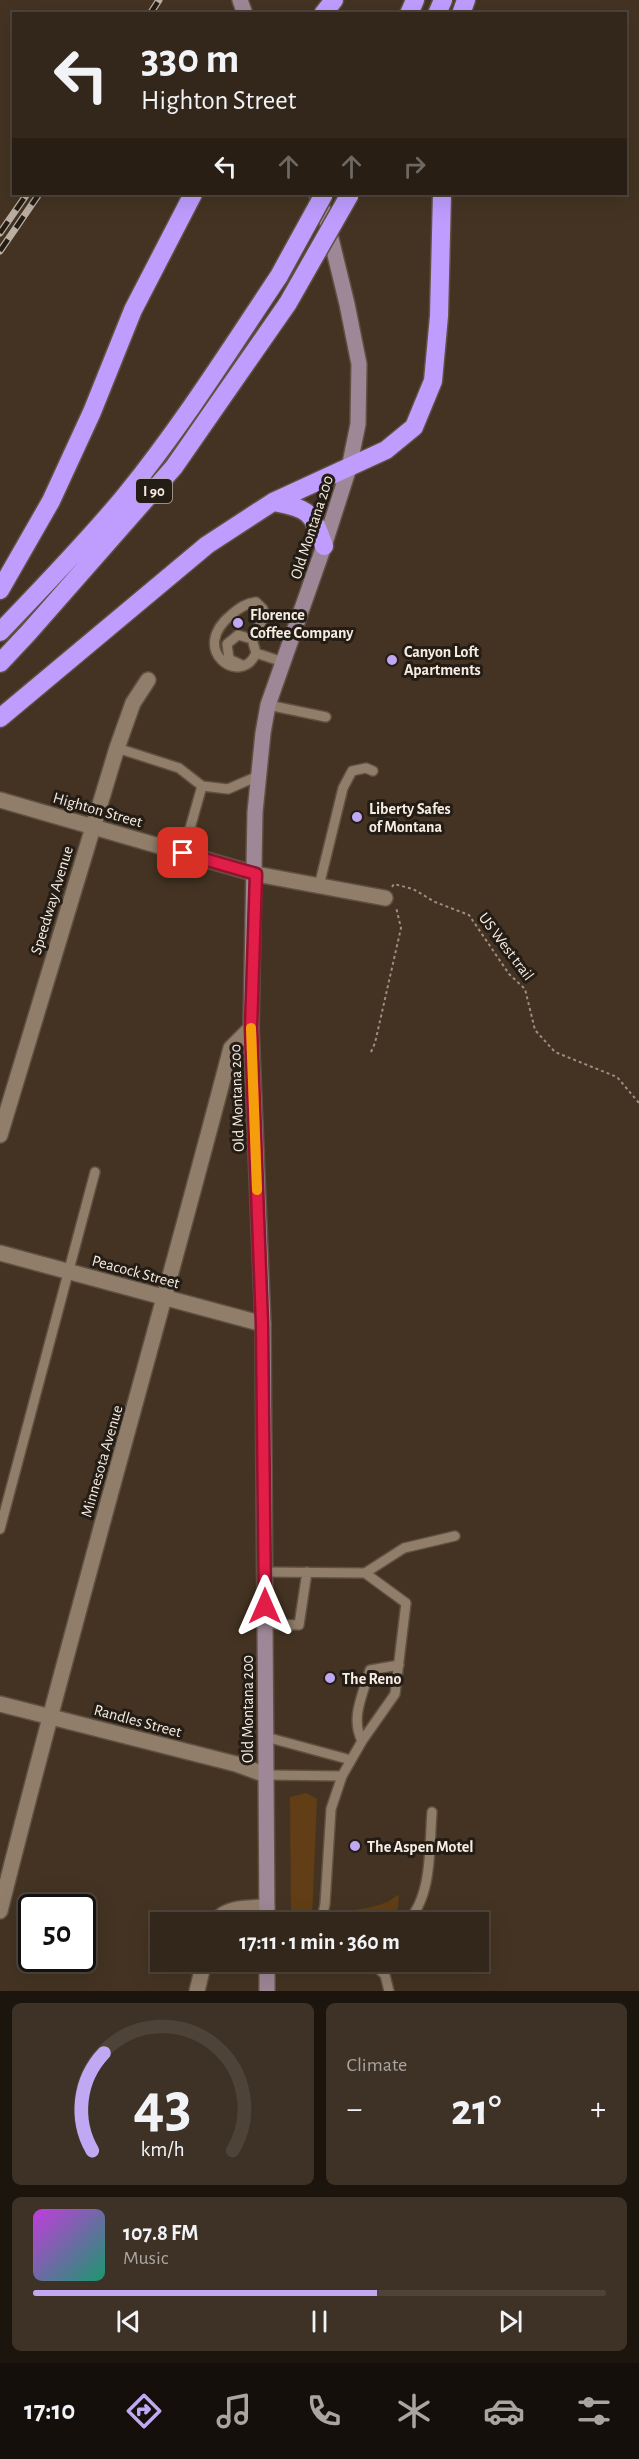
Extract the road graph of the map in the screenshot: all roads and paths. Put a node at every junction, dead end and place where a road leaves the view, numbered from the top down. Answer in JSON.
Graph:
{"nodes":[{"id":1,"x":334,"y":0,"type":"edge"},
{"id":2,"x":325,"y":12,"type":"edge"},
{"id":3,"x":192,"y":195,"type":"edge"},
{"id":4,"x":316,"y":195,"type":"edge"},
{"id":5,"x":323,"y":195,"type":"edge"},
{"id":6,"x":349,"y":195,"type":"edge"},
{"id":7,"x":442,"y":195,"type":"edge"},
{"id":8,"x":349,"y":468,"type":"junction"},
{"id":9,"x":273,"y":502,"type":"junction"},
{"id":10,"x":324,"y":546,"type":"junction"},
{"id":11,"x":0,"y":590,"type":"edge"},
{"id":12,"x":0,"y":632,"type":"edge"},
{"id":13,"x":252,"y":639,"type":"junction"},
{"id":14,"x":256,"y":653,"type":"junction"},
{"id":15,"x":284,"y":662,"type":"junction"},
{"id":16,"x":0,"y":663,"type":"edge"},
{"id":17,"x":242,"y":665,"type":"junction"},
{"id":18,"x":148,"y":680,"type":"dead end"},
{"id":19,"x":268,"y":705,"type":"junction"},
{"id":20,"x":326,"y":717,"type":"dead end"},
{"id":21,"x":0,"y":718,"type":"edge"},
{"id":22,"x":117,"y":748,"type":"junction"},
{"id":23,"x":373,"y":771,"type":"dead end"},
{"id":24,"x":258,"y":776,"type":"junction"},
{"id":25,"x":202,"y":786,"type":"junction"},
{"id":26,"x":0,"y":800,"type":"edge"},
{"id":27,"x":92,"y":826,"type":"junction"},
{"id":28,"x":183,"y":853,"type":"junction"},
{"id":29,"x":256,"y":874,"type":"junction"},
{"id":30,"x":319,"y":886,"type":"junction"},
{"id":31,"x":385,"y":898,"type":"junction"},
{"id":32,"x":251,"y":1028,"type":"junction"},
{"id":33,"x":370,"y":1052,"type":"dead end"},
{"id":34,"x":639,"y":1102,"type":"edge"},
{"id":35,"x":0,"y":1136,"type":"edge"},
{"id":36,"x":95,"y":1172,"type":"dead end"},
{"id":37,"x":0,"y":1253,"type":"edge"},
{"id":38,"x":68,"y":1272,"type":"junction"},
{"id":39,"x":166,"y":1297,"type":"junction"},
{"id":40,"x":262,"y":1324,"type":"junction"},
{"id":41,"x":0,"y":1529,"type":"edge"},
{"id":42,"x":454,"y":1536,"type":"dead end"},
{"id":43,"x":264,"y":1572,"type":"junction"},
{"id":44,"x":307,"y":1572,"type":"junction"},
{"id":45,"x":365,"y":1573,"type":"junction"},
{"id":46,"x":265,"y":1624,"type":"junction"},
{"id":47,"x":399,"y":1665,"type":"junction"},
{"id":48,"x":0,"y":1704,"type":"edge"},
{"id":49,"x":49,"y":1716,"type":"junction"},
{"id":50,"x":266,"y":1737,"type":"junction"},
{"id":51,"x":362,"y":1741,"type":"junction"},
{"id":52,"x":351,"y":1760,"type":"junction"},
{"id":53,"x":266,"y":1775,"type":"junction"},
{"id":54,"x":342,"y":1776,"type":"junction"},
{"id":55,"x":432,"y":1812,"type":"dead end"},
{"id":56,"x":267,"y":1907,"type":"junction"},
{"id":57,"x":0,"y":1911,"type":"edge"},
{"id":58,"x":228,"y":1912,"type":"edge"},
{"id":59,"x":267,"y":1912,"type":"edge"},
{"id":60,"x":323,"y":1912,"type":"edge"},
{"id":61,"x":417,"y":1912,"type":"edge"},
{"id":62,"x":202,"y":1972,"type":"edge"},
{"id":63,"x":267,"y":1972,"type":"edge"},
{"id":64,"x":381,"y":1972,"type":"edge"},
{"id":65,"x":197,"y":1991,"type":"edge"},
{"id":66,"x":267,"y":1991,"type":"edge"},
{"id":67,"x":389,"y":1991,"type":"edge"}],
"edges":[{"from":1,"to":2,"type":"highway"},
{"from":3,"to":11,"type":"highway"},
{"from":4,"to":8,"type":"main road","name":"Old Montana 200"},
{"from":5,"to":12,"type":"highway","number":"I 90","bridge":true},
{"from":6,"to":16,"type":"highway","number":"I 90","bridge":true},
{"from":7,"to":8,"type":"highway"},
{"from":8,"to":9,"type":"highway"},
{"from":8,"to":10,"type":"main road","name":"Old Montana 200"},
{"from":9,"to":10,"type":"highway"},
{"from":9,"to":21,"type":"highway"},
{"from":10,"to":15,"type":"main road","name":"Old Montana 200"},
{"from":13,"to":14,"type":"lane"},
{"from":13,"to":17,"type":"lane"},
{"from":13,"to":17,"type":"lane"},
{"from":14,"to":15,"type":"lane"},
{"from":14,"to":17,"type":"lane"},
{"from":15,"to":19,"type":"main road","name":"Old Montana 200"},
{"from":18,"to":22,"type":"street","name":"Speedway Avenue"},
{"from":19,"to":20,"type":"lane"},
{"from":19,"to":24,"type":"main road","name":"Old Montana 200"},
{"from":22,"to":25,"type":"lane"},
{"from":22,"to":27,"type":"street","name":"Speedway Avenue"},
{"from":23,"to":30,"type":"lane"},
{"from":24,"to":25,"type":"lane"},
{"from":24,"to":29,"type":"main road","name":"Old Montana 200"},
{"from":25,"to":28,"type":"lane"},
{"from":26,"to":27,"type":"street","name":"Highton Street"},
{"from":27,"to":28,"type":"street","name":"Highton Street"},
{"from":27,"to":35,"type":"street","name":"Speedway Avenue"},
{"from":28,"to":29,"type":"street","name":"Highton Street"},
{"from":29,"to":30,"type":"street","name":"Highton Street"},
{"from":29,"to":32,"type":"main road","name":"Old Montana 200"},
{"from":30,"to":31,"type":"street","name":"Highton Street"},
{"from":31,"to":33,"type":"path"},
{"from":31,"to":34,"type":"path","name":"US West trail"},
{"from":32,"to":39,"type":"street","name":"Minnesota Avenue"},
{"from":32,"to":40,"type":"main road","name":"Old Montana 200"},
{"from":36,"to":38,"type":"lane"},
{"from":37,"to":38,"type":"street","name":"Peacock Street"},
{"from":38,"to":39,"type":"street","name":"Peacock Street"},
{"from":38,"to":41,"type":"lane"},
{"from":39,"to":40,"type":"street","name":"Peacock Street"},
{"from":39,"to":49,"type":"street","name":"Minnesota Avenue"},
{"from":40,"to":43,"type":"main road","name":"Old Montana 200"},
{"from":42,"to":45,"type":"lane"},
{"from":43,"to":44,"type":"lane"},
{"from":43,"to":46,"type":"main road","name":"Old Montana 200"},
{"from":44,"to":45,"type":"lane"},
{"from":44,"to":46,"type":"lane"},
{"from":45,"to":47,"type":"lane"},
{"from":46,"to":50,"type":"main road","name":"Old Montana 200"},
{"from":47,"to":51,"type":"lane"},
{"from":47,"to":51,"type":"lane"},
{"from":48,"to":49,"type":"street","name":"Randles Street"},
{"from":49,"to":53,"type":"street","name":"Randles Street"},
{"from":49,"to":57,"type":"street","name":"Minnesota Avenue"},
{"from":50,"to":52,"type":"lane"},
{"from":50,"to":53,"type":"main road","name":"Old Montana 200"},
{"from":51,"to":52,"type":"lane"},
{"from":52,"to":54,"type":"lane"},
{"from":53,"to":54,"type":"lane"},
{"from":53,"to":56,"type":"main road","name":"Old Montana 200"},
{"from":54,"to":60,"type":"lane"},
{"from":55,"to":61,"type":"lane"},
{"from":56,"to":58,"type":"street"},
{"from":56,"to":59,"type":"main road","name":"Old Montana 200"},
{"from":62,"to":65,"type":"street"},
{"from":63,"to":66,"type":"main road"},
{"from":64,"to":67,"type":"lane"}]}
